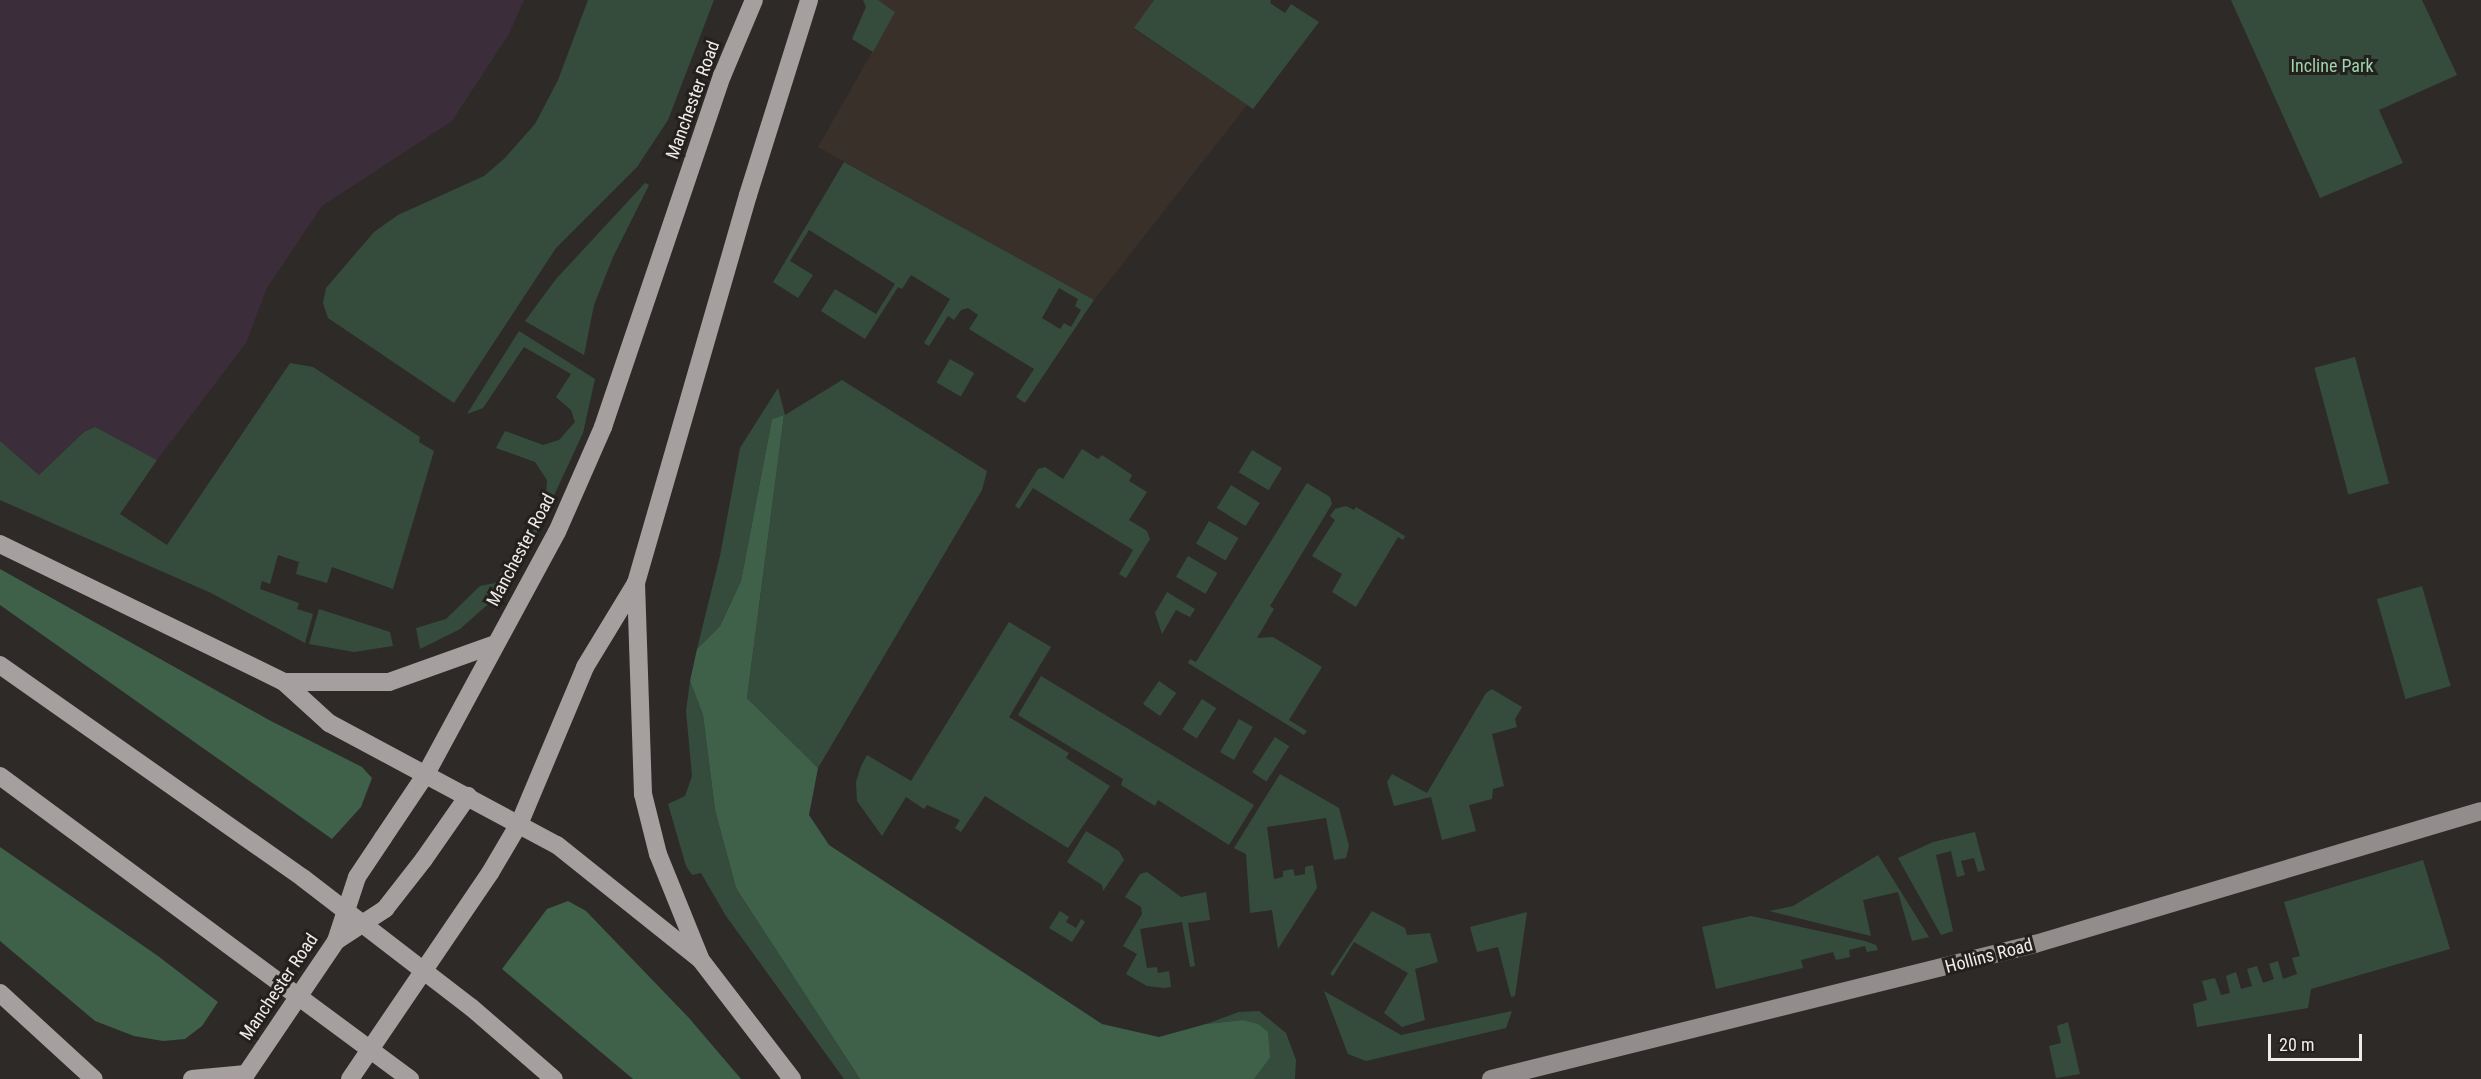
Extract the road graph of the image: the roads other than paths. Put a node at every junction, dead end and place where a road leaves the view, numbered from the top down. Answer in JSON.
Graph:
{"nodes":[{"id":1,"x":754,"y":0,"type":"edge"},
{"id":2,"x":809,"y":0,"type":"edge"},
{"id":3,"x":0,"y":544,"type":"edge"},
{"id":4,"x":636,"y":583,"type":"junction"},
{"id":5,"x":495,"y":644,"type":"junction"},
{"id":6,"x":0,"y":665,"type":"edge"},
{"id":7,"x":284,"y":682,"type":"junction"},
{"id":8,"x":426,"y":774,"type":"junction"},
{"id":9,"x":0,"y":776,"type":"edge"},
{"id":10,"x":468,"y":796,"type":"junction"},
{"id":11,"x":2481,"y":811,"type":"edge"},
{"id":12,"x":519,"y":822,"type":"junction"},
{"id":13,"x":336,"y":941,"type":"junction"},
{"id":14,"x":700,"y":959,"type":"junction"},
{"id":15,"x":0,"y":993,"type":"edge"},
{"id":16,"x":244,"y":1077,"type":"edge"},
{"id":17,"x":94,"y":1079,"type":"edge"},
{"id":18,"x":192,"y":1079,"type":"edge"},
{"id":19,"x":350,"y":1079,"type":"edge"},
{"id":20,"x":410,"y":1079,"type":"edge"},
{"id":21,"x":554,"y":1079,"type":"edge"},
{"id":22,"x":792,"y":1079,"type":"edge"},
{"id":23,"x":1491,"y":1079,"type":"edge"}],
"edges":[{"from":1,"to":5,"type":"highway","name":"Manchester Road"},
{"from":2,"to":4,"type":"highway"},
{"from":3,"to":7,"type":"highway"},
{"from":4,"to":12,"type":"highway"},
{"from":4,"to":14,"type":"highway"},
{"from":5,"to":7,"type":"highway"},
{"from":5,"to":8,"type":"highway","name":"Manchester Road"},
{"from":6,"to":21,"type":"highway"},
{"from":7,"to":8,"type":"highway"},
{"from":8,"to":10,"type":"highway"},
{"from":8,"to":13,"type":"highway","name":"Manchester Road","bridge":true},
{"from":9,"to":20,"type":"highway"},
{"from":10,"to":12,"type":"highway"},
{"from":10,"to":13,"type":"highway","bridge":true},
{"from":11,"to":23,"type":"main road","name":"Hollins Road"},
{"from":12,"to":14,"type":"highway"},
{"from":12,"to":19,"type":"highway","bridge":true},
{"from":13,"to":16,"type":"highway","name":"Manchester Road","bridge":true},
{"from":14,"to":22,"type":"highway"},
{"from":15,"to":17,"type":"highway"},
{"from":16,"to":18,"type":"highway"}]}
